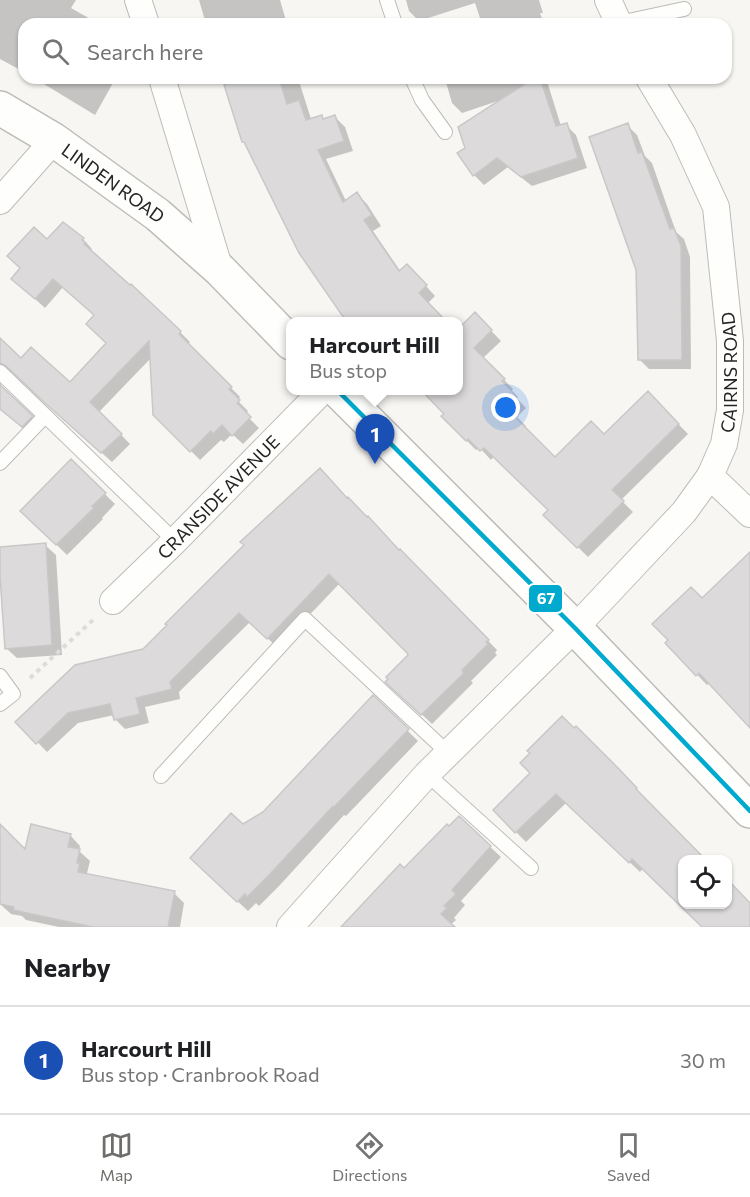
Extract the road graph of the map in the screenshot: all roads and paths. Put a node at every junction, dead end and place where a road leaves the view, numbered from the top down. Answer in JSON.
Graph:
{"nodes":[{"id":1,"x":138,"y":0,"type":"edge"},
{"id":2,"x":387,"y":0,"type":"edge"},
{"id":3,"x":608,"y":0,"type":"edge"},
{"id":4,"x":684,"y":9,"type":"dead end"},
{"id":5,"x":144,"y":18,"type":"edge"},
{"id":6,"x":392,"y":18,"type":"edge"},
{"id":7,"x":617,"y":18,"type":"edge"},
{"id":8,"x":642,"y":18,"type":"edge"},
{"id":9,"x":164,"y":84,"type":"edge"},
{"id":10,"x":415,"y":84,"type":"edge"},
{"id":11,"x":652,"y":84,"type":"edge"},
{"id":12,"x":0,"y":108,"type":"edge"},
{"id":13,"x":445,"y":132,"type":"dead end"},
{"id":14,"x":54,"y":140,"type":"junction"},
{"id":15,"x":0,"y":201,"type":"edge"},
{"id":16,"x":220,"y":270,"type":"junction"},
{"id":17,"x":286,"y":338,"type":"edge"},
{"id":18,"x":740,"y":341,"type":"edge"},
{"id":19,"x":0,"y":372,"type":"edge"},
{"id":20,"x":318,"y":395,"type":"edge"},
{"id":21,"x":342,"y":395,"type":"edge"},
{"id":22,"x":45,"y":416,"type":"junction"},
{"id":23,"x":0,"y":463,"type":"edge"},
{"id":24,"x":710,"y":476,"type":"junction"},
{"id":25,"x":750,"y":514,"type":"edge"},
{"id":26,"x":175,"y":541,"type":"junction"},
{"id":27,"x":113,"y":602,"type":"dead end"},
{"id":28,"x":575,"y":628,"type":"junction"},
{"id":29,"x":79,"y":633,"type":"dead end"},
{"id":30,"x":0,"y":676,"type":"edge"},
{"id":31,"x":13,"y":694,"type":"junction"},
{"id":32,"x":0,"y":704,"type":"edge"},
{"id":33,"x":448,"y":753,"type":"junction"},
{"id":34,"x":427,"y":774,"type":"junction"},
{"id":35,"x":160,"y":776,"type":"dead end"},
{"id":36,"x":750,"y":812,"type":"edge"},
{"id":37,"x":531,"y":868,"type":"dead end"},
{"id":38,"x":290,"y":927,"type":"edge"}],
"edges":[{"from":1,"to":5,"type":"street"},
{"from":2,"to":6,"type":"lane"},
{"from":3,"to":7,"type":"street"},
{"from":4,"to":8,"type":"lane"},
{"from":9,"to":16,"type":"street"},
{"from":10,"to":13,"type":"lane"},
{"from":11,"to":18,"type":"street","name":"CAIRNS ROAD"},
{"from":12,"to":14,"type":"main road","name":"LINDEN ROAD"},
{"from":14,"to":15,"type":"street"},
{"from":14,"to":16,"type":"main road","name":"LINDEN ROAD"},
{"from":16,"to":17,"type":"main road","name":"LINDEN ROAD"},
{"from":18,"to":24,"type":"street","name":"CAIRNS ROAD"},
{"from":19,"to":22,"type":"lane"},
{"from":20,"to":26,"type":"street","name":"CRANSIDE AVENUE"},
{"from":21,"to":28,"type":"main road"},
{"from":22,"to":23,"type":"lane"},
{"from":22,"to":26,"type":"lane"},
{"from":24,"to":25,"type":"street"},
{"from":24,"to":28,"type":"street","name":"CAIRNS ROAD"},
{"from":26,"to":27,"type":"street","name":"CRANSIDE AVENUE"},
{"from":28,"to":33,"type":"street","name":"CAIRNS ROAD"},
{"from":28,"to":36,"type":"main road"},
{"from":29,"to":31,"type":"path"},
{"from":30,"to":31,"type":"lane"},
{"from":31,"to":32,"type":"lane"},
{"from":33,"to":34,"type":"street","name":"CAIRNS ROAD"},
{"from":33,"to":35,"type":"lane"},
{"from":34,"to":37,"type":"lane"},
{"from":34,"to":38,"type":"street","name":"CAIRNS ROAD"}]}
